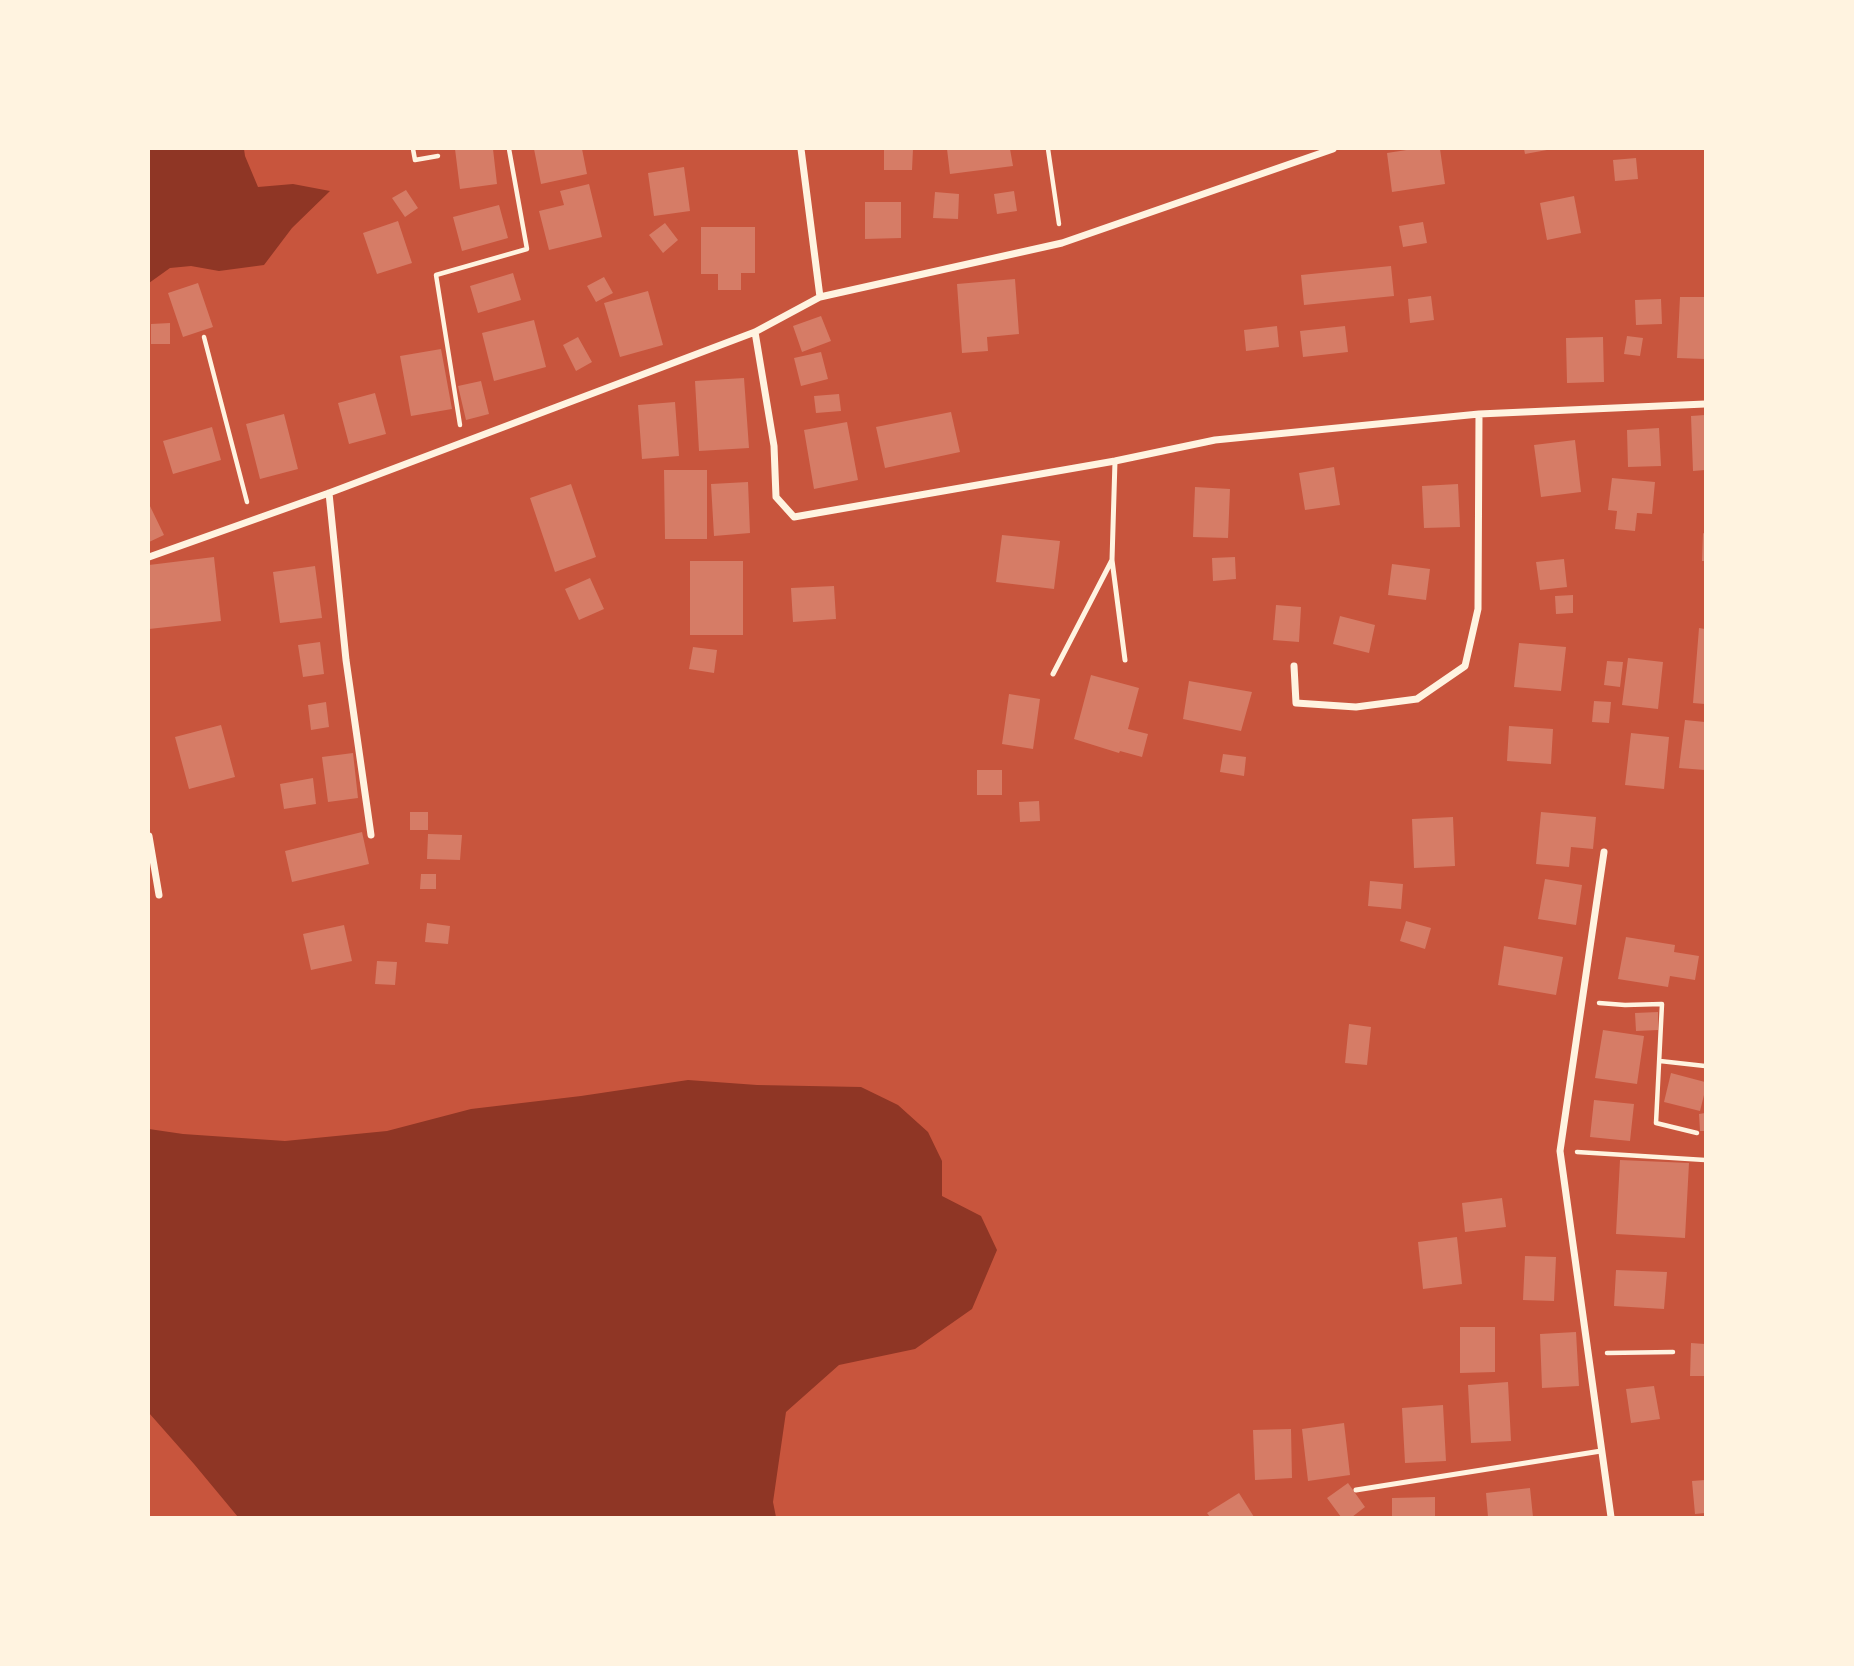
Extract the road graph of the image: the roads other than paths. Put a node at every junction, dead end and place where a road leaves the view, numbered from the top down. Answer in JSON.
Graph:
{"nodes":[{"id":1,"x":801,"y":149,"type":"edge"},
{"id":2,"x":1333,"y":149,"type":"edge"},
{"id":3,"x":820,"y":297,"type":"junction"},
{"id":4,"x":755,"y":332,"type":"junction"},
{"id":5,"x":1705,"y":404,"type":"edge"},
{"id":6,"x":1479,"y":414,"type":"junction"},
{"id":7,"x":1115,"y":461,"type":"junction"},
{"id":8,"x":329,"y":493,"type":"junction"},
{"id":9,"x":149,"y":557,"type":"edge"},
{"id":10,"x":1112,"y":560,"type":"junction"},
{"id":11,"x":1125,"y":660,"type":"dead end"},
{"id":12,"x":1294,"y":666,"type":"dead end"},
{"id":13,"x":1053,"y":674,"type":"dead end"},
{"id":14,"x":371,"y":835,"type":"dead end"},
{"id":15,"x":149,"y":836,"type":"edge"},
{"id":16,"x":1604,"y":852,"type":"dead end"},
{"id":17,"x":159,"y":895,"type":"dead end"},
{"id":18,"x":1601,"y":1451,"type":"junction"},
{"id":19,"x":1356,"y":1490,"type":"dead end"},
{"id":20,"x":1611,"y":1517,"type":"edge"}],
"edges":[{"from":1,"to":3,"type":"street"},
{"from":2,"to":3,"type":"street"},
{"from":3,"to":4,"type":"street"},
{"from":4,"to":7,"type":"street"},
{"from":4,"to":8,"type":"street"},
{"from":5,"to":6,"type":"street"},
{"from":6,"to":7,"type":"street"},
{"from":6,"to":12,"type":"street"},
{"from":7,"to":10,"type":"lane"},
{"from":8,"to":9,"type":"street"},
{"from":8,"to":14,"type":"street"},
{"from":10,"to":11,"type":"lane"},
{"from":10,"to":13,"type":"lane"},
{"from":15,"to":17,"type":"street"},
{"from":16,"to":18,"type":"street"},
{"from":18,"to":19,"type":"lane"},
{"from":18,"to":20,"type":"street"}]}
